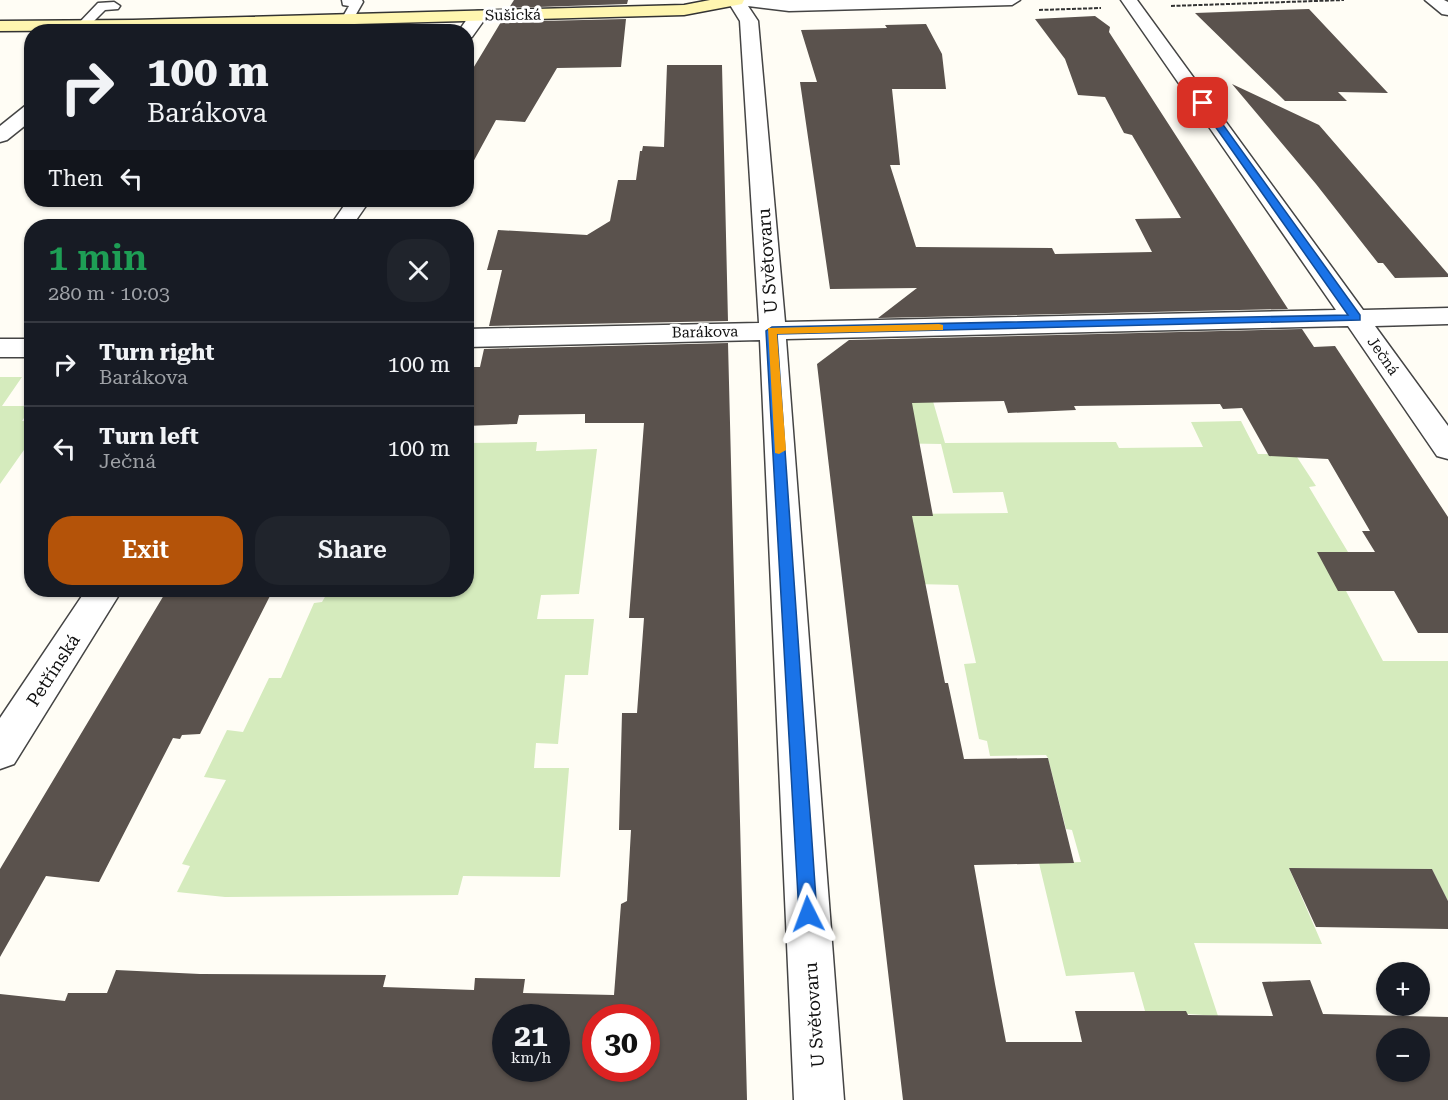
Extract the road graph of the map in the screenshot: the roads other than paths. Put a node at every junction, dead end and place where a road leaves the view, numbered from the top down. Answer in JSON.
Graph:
{"nodes":[{"id":1,"x":736,"y":0,"type":"edge"},
{"id":2,"x":1011,"y":0,"type":"edge"},
{"id":3,"x":1433,"y":0,"type":"edge"},
{"id":4,"x":347,"y":2,"type":"dead end"},
{"id":5,"x":1131,"y":3,"type":"edge"},
{"id":6,"x":114,"y":6,"type":"dead end"},
{"id":7,"x":1448,"y":10,"type":"edge"},
{"id":8,"x":478,"y":16,"type":"junction"},
{"id":9,"x":347,"y":20,"type":"junction"},
{"id":10,"x":84,"y":24,"type":"edge"},
{"id":11,"x":238,"y":24,"type":"edge"},
{"id":12,"x":472,"y":24,"type":"edge"},
{"id":13,"x":0,"y":26,"type":"edge"},
{"id":14,"x":24,"y":26,"type":"edge"},
{"id":15,"x":24,"y":116,"type":"edge"},
{"id":16,"x":0,"y":136,"type":"edge"},
{"id":17,"x":1448,"y":316,"type":"edge"},
{"id":18,"x":1356,"y":318,"type":"junction"},
{"id":19,"x":772,"y":331,"type":"junction"},
{"id":20,"x":474,"y":339,"type":"edge"},
{"id":21,"x":0,"y":348,"type":"edge"},
{"id":22,"x":24,"y":348,"type":"edge"},
{"id":23,"x":1448,"y":448,"type":"edge"},
{"id":24,"x":100,"y":597,"type":"edge"},
{"id":25,"x":0,"y":751,"type":"edge"},
{"id":26,"x":819,"y":1100,"type":"edge"}],
"edges":[{"from":1,"to":2,"type":"street"},
{"from":1,"to":8,"type":"street","name":"Sušická"},
{"from":1,"to":19,"type":"street","name":"U Světovaru"},
{"from":3,"to":7,"type":"street"},
{"from":4,"to":9,"type":"lane"},
{"from":5,"to":18,"type":"street","name":"Ječná"},
{"from":6,"to":10,"type":"lane"},
{"from":8,"to":9,"type":"street","name":"Sušická"},
{"from":8,"to":12,"type":"street"},
{"from":9,"to":11,"type":"street","name":"Sušická"},
{"from":13,"to":14,"type":"street","name":"Sušická"},
{"from":15,"to":16,"type":"street"},
{"from":17,"to":18,"type":"street","name":"Barákova"},
{"from":18,"to":19,"type":"street","name":"Barákova"},
{"from":18,"to":23,"type":"street","name":"Ječná"},
{"from":19,"to":20,"type":"street","name":"Barákova"},
{"from":19,"to":26,"type":"street","name":"U Světovaru"},
{"from":21,"to":22,"type":"street"},
{"from":24,"to":25,"type":"street","name":"Petřínská"}]}
